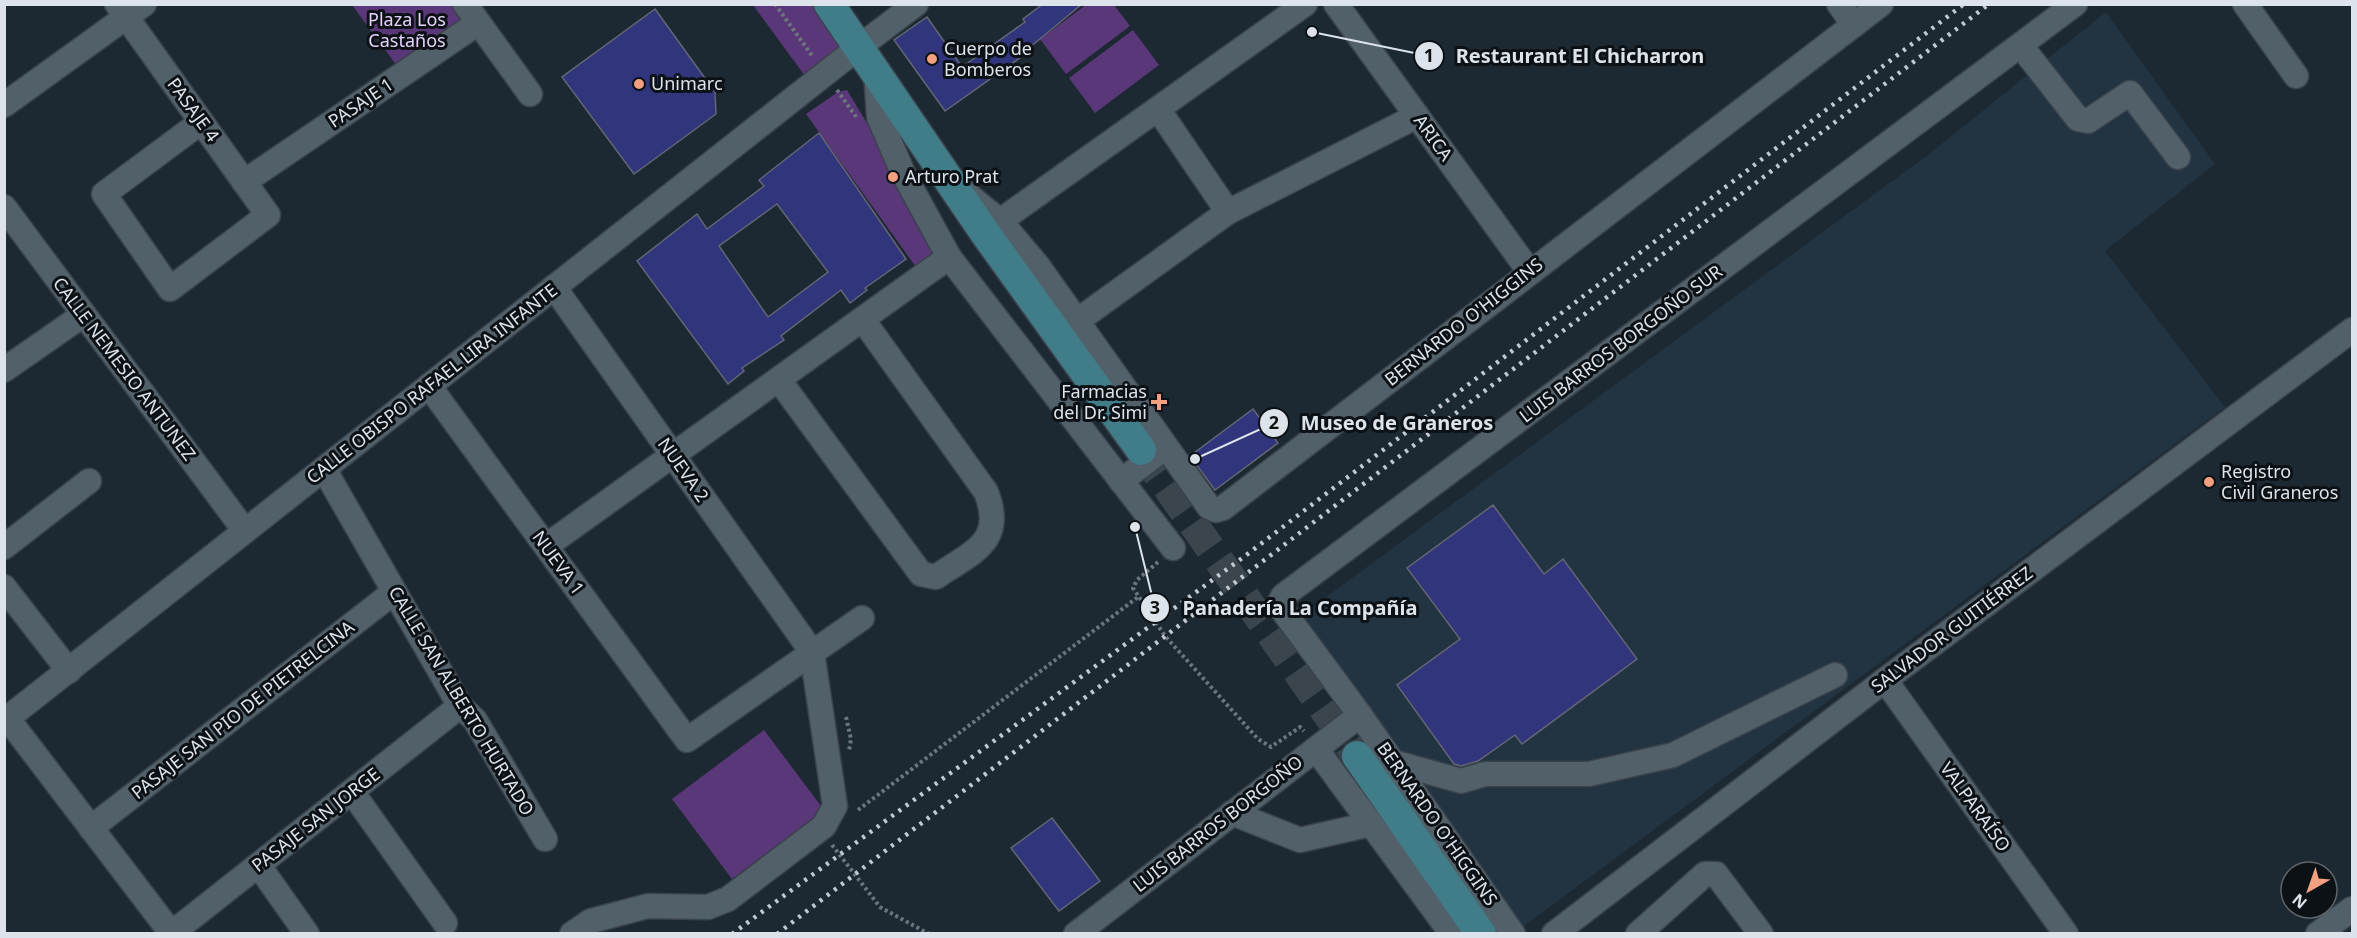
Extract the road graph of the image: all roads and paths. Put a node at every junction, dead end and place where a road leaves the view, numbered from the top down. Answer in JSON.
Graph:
{"nodes":[{"id":1,"x":829,"y":4,"type":"edge"},
{"id":2,"x":916,"y":4,"type":"edge"},
{"id":3,"x":1305,"y":4,"type":"edge"},
{"id":4,"x":1336,"y":4,"type":"edge"},
{"id":5,"x":1839,"y":4,"type":"edge"},
{"id":6,"x":1881,"y":4,"type":"edge"},
{"id":7,"x":2075,"y":4,"type":"edge"},
{"id":8,"x":2245,"y":4,"type":"edge"},
{"id":9,"x":129,"y":9,"type":"edge"},
{"id":10,"x":472,"y":14,"type":"edge"},
{"id":11,"x":1854,"y":25,"type":"junction"},
{"id":12,"x":2021,"y":46,"type":"junction"},
{"id":13,"x":859,"y":47,"type":"junction"},
{"id":14,"x":876,"y":71,"type":"junction"},
{"id":15,"x":2296,"y":76,"type":"dead end"},
{"id":16,"x":530,"y":94,"type":"dead end"},
{"id":17,"x":4,"y":105,"type":"edge"},
{"id":18,"x":1158,"y":109,"type":"junction"},
{"id":19,"x":1417,"y":116,"type":"junction"},
{"id":20,"x":201,"y":122,"type":"junction"},
{"id":21,"x":2178,"y":157,"type":"dead end"},
{"id":22,"x":948,"y":179,"type":"junction"},
{"id":23,"x":244,"y":182,"type":"junction"},
{"id":24,"x":5,"y":208,"type":"edge"},
{"id":25,"x":1228,"y":212,"type":"junction"},
{"id":26,"x":1000,"y":221,"type":"junction"},
{"id":27,"x":949,"y":257,"type":"junction"},
{"id":28,"x":1529,"y":271,"type":"junction"},
{"id":29,"x":554,"y":287,"type":"junction"},
{"id":30,"x":83,"y":315,"type":"junction"},
{"id":31,"x":863,"y":320,"type":"junction"},
{"id":32,"x":1077,"y":321,"type":"junction"},
{"id":33,"x":2352,"y":332,"type":"edge"},
{"id":34,"x":4,"y":370,"type":"edge"},
{"id":35,"x":779,"y":380,"type":"junction"},
{"id":36,"x":429,"y":386,"type":"junction"},
{"id":37,"x":1154,"y":448,"type":"junction"},
{"id":38,"x":673,"y":455,"type":"junction"},
{"id":39,"x":324,"y":469,"type":"junction"},
{"id":40,"x":89,"y":481,"type":"dead end"},
{"id":41,"x":1121,"y":481,"type":"junction"},
{"id":42,"x":246,"y":531,"type":"junction"},
{"id":43,"x":546,"y":546,"type":"junction"},
{"id":44,"x":4,"y":547,"type":"edge"},
{"id":45,"x":1173,"y":548,"type":"joint"},
{"id":46,"x":4,"y":587,"type":"edge"},
{"id":47,"x":394,"y":592,"type":"junction"},
{"id":48,"x":1138,"y":597,"type":"junction"},
{"id":49,"x":862,"y":618,"type":"dead end"},
{"id":50,"x":812,"y":652,"type":"junction"},
{"id":51,"x":69,"y":671,"type":"junction"},
{"id":52,"x":1835,"y":675,"type":"dead end"},
{"id":53,"x":1885,"y":680,"type":"junction"},
{"id":54,"x":460,"y":706,"type":"junction"},
{"id":55,"x":1360,"y":715,"type":"junction"},
{"id":56,"x":6,"y":720,"type":"edge"},
{"id":57,"x":1316,"y":749,"type":"junction"},
{"id":58,"x":1357,"y":756,"type":"tunnel mouth"},
{"id":59,"x":1394,"y":762,"type":"junction"},
{"id":60,"x":352,"y":792,"type":"junction"},
{"id":61,"x":858,"y":810,"type":"dead end"},
{"id":62,"x":1232,"y":813,"type":"junction"},
{"id":63,"x":1371,"y":824,"type":"junction"},
{"id":64,"x":92,"y":828,"type":"junction"},
{"id":65,"x":545,"y":839,"type":"dead end"},
{"id":66,"x":259,"y":866,"type":"junction"},
{"id":67,"x":2352,"y":909,"type":"edge"},
{"id":68,"x":445,"y":923,"type":"dead end"},
{"id":69,"x":172,"y":933,"type":"edge"},
{"id":70,"x":307,"y":933,"type":"edge"},
{"id":71,"x":572,"y":933,"type":"edge"},
{"id":72,"x":1076,"y":933,"type":"edge"},
{"id":73,"x":1452,"y":933,"type":"edge"},
{"id":74,"x":1481,"y":933,"type":"edge"},
{"id":75,"x":1513,"y":933,"type":"edge"},
{"id":76,"x":1554,"y":933,"type":"edge"},
{"id":77,"x":1638,"y":933,"type":"edge"},
{"id":78,"x":1761,"y":933,"type":"edge"},
{"id":79,"x":2066,"y":933,"type":"edge"},
{"id":80,"x":2318,"y":933,"type":"edge"}],
"edges":[{"from":1,"to":13,"type":"main road"},
{"from":2,"to":13,"type":"street","name":"CALLE OBISPO RAFAEL LIRA INFANTE"},
{"from":3,"to":18,"type":"street"},
{"from":4,"to":19,"type":"street","name":"ARICA"},
{"from":5,"to":11,"type":"street"},
{"from":6,"to":11,"type":"street","name":"BERNARDO O'HIGGINS"},
{"from":7,"to":12,"type":"street","name":"LUIS BARROS BORGOÑO SUR"},
{"from":8,"to":15,"type":"street"},
{"from":9,"to":17,"type":"street"},
{"from":9,"to":20,"type":"street","name":"PASAJE 4"},
{"from":10,"to":16,"type":"street"},
{"from":10,"to":23,"type":"street","name":"PASAJE 1"},
{"from":11,"to":28,"type":"street","name":"BERNARDO O'HIGGINS"},
{"from":12,"to":21,"type":"street"},
{"from":12,"to":55,"type":"street","name":"LUIS BARROS BORGOÑO SUR"},
{"from":13,"to":14,"type":"main road"},
{"from":13,"to":29,"type":"street","name":"CALLE OBISPO RAFAEL LIRA INFANTE"},
{"from":14,"to":22,"type":"main road"},
{"from":14,"to":27,"type":"street"},
{"from":18,"to":25,"type":"street"},
{"from":18,"to":26,"type":"street"},
{"from":19,"to":25,"type":"street"},
{"from":19,"to":28,"type":"street","name":"ARICA"},
{"from":20,"to":23,"type":"street","name":"PASAJE 4"},
{"from":20,"to":23,"type":"street","name":"PASAJE 4"},
{"from":22,"to":26,"type":"street","name":"BERNARDO O'HIGGINS"},
{"from":22,"to":37,"type":"main road"},
{"from":24,"to":30,"type":"street","name":"CALLE NEMESIO ANTUNEZ"},
{"from":25,"to":32,"type":"street"},
{"from":26,"to":32,"type":"street","name":"BERNARDO O'HIGGINS"},
{"from":27,"to":31,"type":"street"},
{"from":27,"to":41,"type":"street"},
{"from":28,"to":37,"type":"street","name":"BERNARDO O'HIGGINS"},
{"from":29,"to":36,"type":"street","name":"CALLE OBISPO RAFAEL LIRA INFANTE"},
{"from":29,"to":38,"type":"street","name":"NUEVA 2"},
{"from":30,"to":34,"type":"street"},
{"from":30,"to":42,"type":"street","name":"CALLE NEMESIO ANTUNEZ"},
{"from":31,"to":35,"type":"street"},
{"from":31,"to":35,"type":"street"},
{"from":32,"to":37,"type":"street","name":"BERNARDO O'HIGGINS"},
{"from":33,"to":53,"type":"street","name":"SALVADOR GUITIÉRREZ"},
{"from":35,"to":38,"type":"street"},
{"from":36,"to":39,"type":"street","name":"CALLE OBISPO RAFAEL LIRA INFANTE"},
{"from":36,"to":43,"type":"street","name":"NUEVA 1"},
{"from":37,"to":41,"type":"street"},
{"from":38,"to":43,"type":"street"},
{"from":38,"to":50,"type":"street","name":"NUEVA 2"},
{"from":39,"to":42,"type":"street","name":"CALLE OBISPO RAFAEL LIRA INFANTE"},
{"from":39,"to":47,"type":"street","name":"CALLE SAN ALBERTO HURTADO"},
{"from":40,"to":44,"type":"street"},
{"from":41,"to":45,"type":"street"},
{"from":42,"to":51,"type":"street","name":"CALLE OBISPO RAFAEL LIRA INFANTE"},
{"from":43,"to":50,"type":"street","name":"NUEVA 1"},
{"from":45,"to":48,"type":"path"},
{"from":46,"to":51,"type":"street"},
{"from":47,"to":54,"type":"street","name":"CALLE SAN ALBERTO HURTADO"},
{"from":47,"to":64,"type":"street","name":"PASAJE SAN PIO DE PIETRELCINA"},
{"from":48,"to":57,"type":"path"},
{"from":48,"to":61,"type":"path"},
{"from":49,"to":50,"type":"street"},
{"from":50,"to":71,"type":"street"},
{"from":51,"to":56,"type":"street","name":"CALLE OBISPO RAFAEL LIRA INFANTE"},
{"from":52,"to":59,"type":"street"},
{"from":53,"to":76,"type":"street","name":"SALVADOR GUITIÉRREZ"},
{"from":53,"to":79,"type":"street","name":"VALPARAÍSO"},
{"from":54,"to":60,"type":"street","name":"PASAJE SAN JORGE"},
{"from":54,"to":65,"type":"street","name":"CALLE SAN ALBERTO HURTADO"},
{"from":55,"to":57,"type":"street","name":"LUIS BARROS BORGOÑO"},
{"from":55,"to":59,"type":"street","name":"BERNARDO O'HIGGINS"},
{"from":56,"to":64,"type":"street"},
{"from":57,"to":62,"type":"street","name":"LUIS BARROS BORGOÑO"},
{"from":57,"to":63,"type":"street"},
{"from":58,"to":74,"type":"main road"},
{"from":59,"to":75,"type":"street","name":"BERNARDO O'HIGGINS"},
{"from":60,"to":66,"type":"street","name":"PASAJE SAN JORGE"},
{"from":60,"to":68,"type":"street"},
{"from":62,"to":63,"type":"street"},
{"from":62,"to":72,"type":"street","name":"LUIS BARROS BORGOÑO"},
{"from":63,"to":73,"type":"street"},
{"from":64,"to":69,"type":"street"},
{"from":66,"to":69,"type":"street","name":"PASAJE SAN JORGE"},
{"from":66,"to":70,"type":"street"},
{"from":67,"to":80,"type":"street"},
{"from":77,"to":78,"type":"street"}]}
